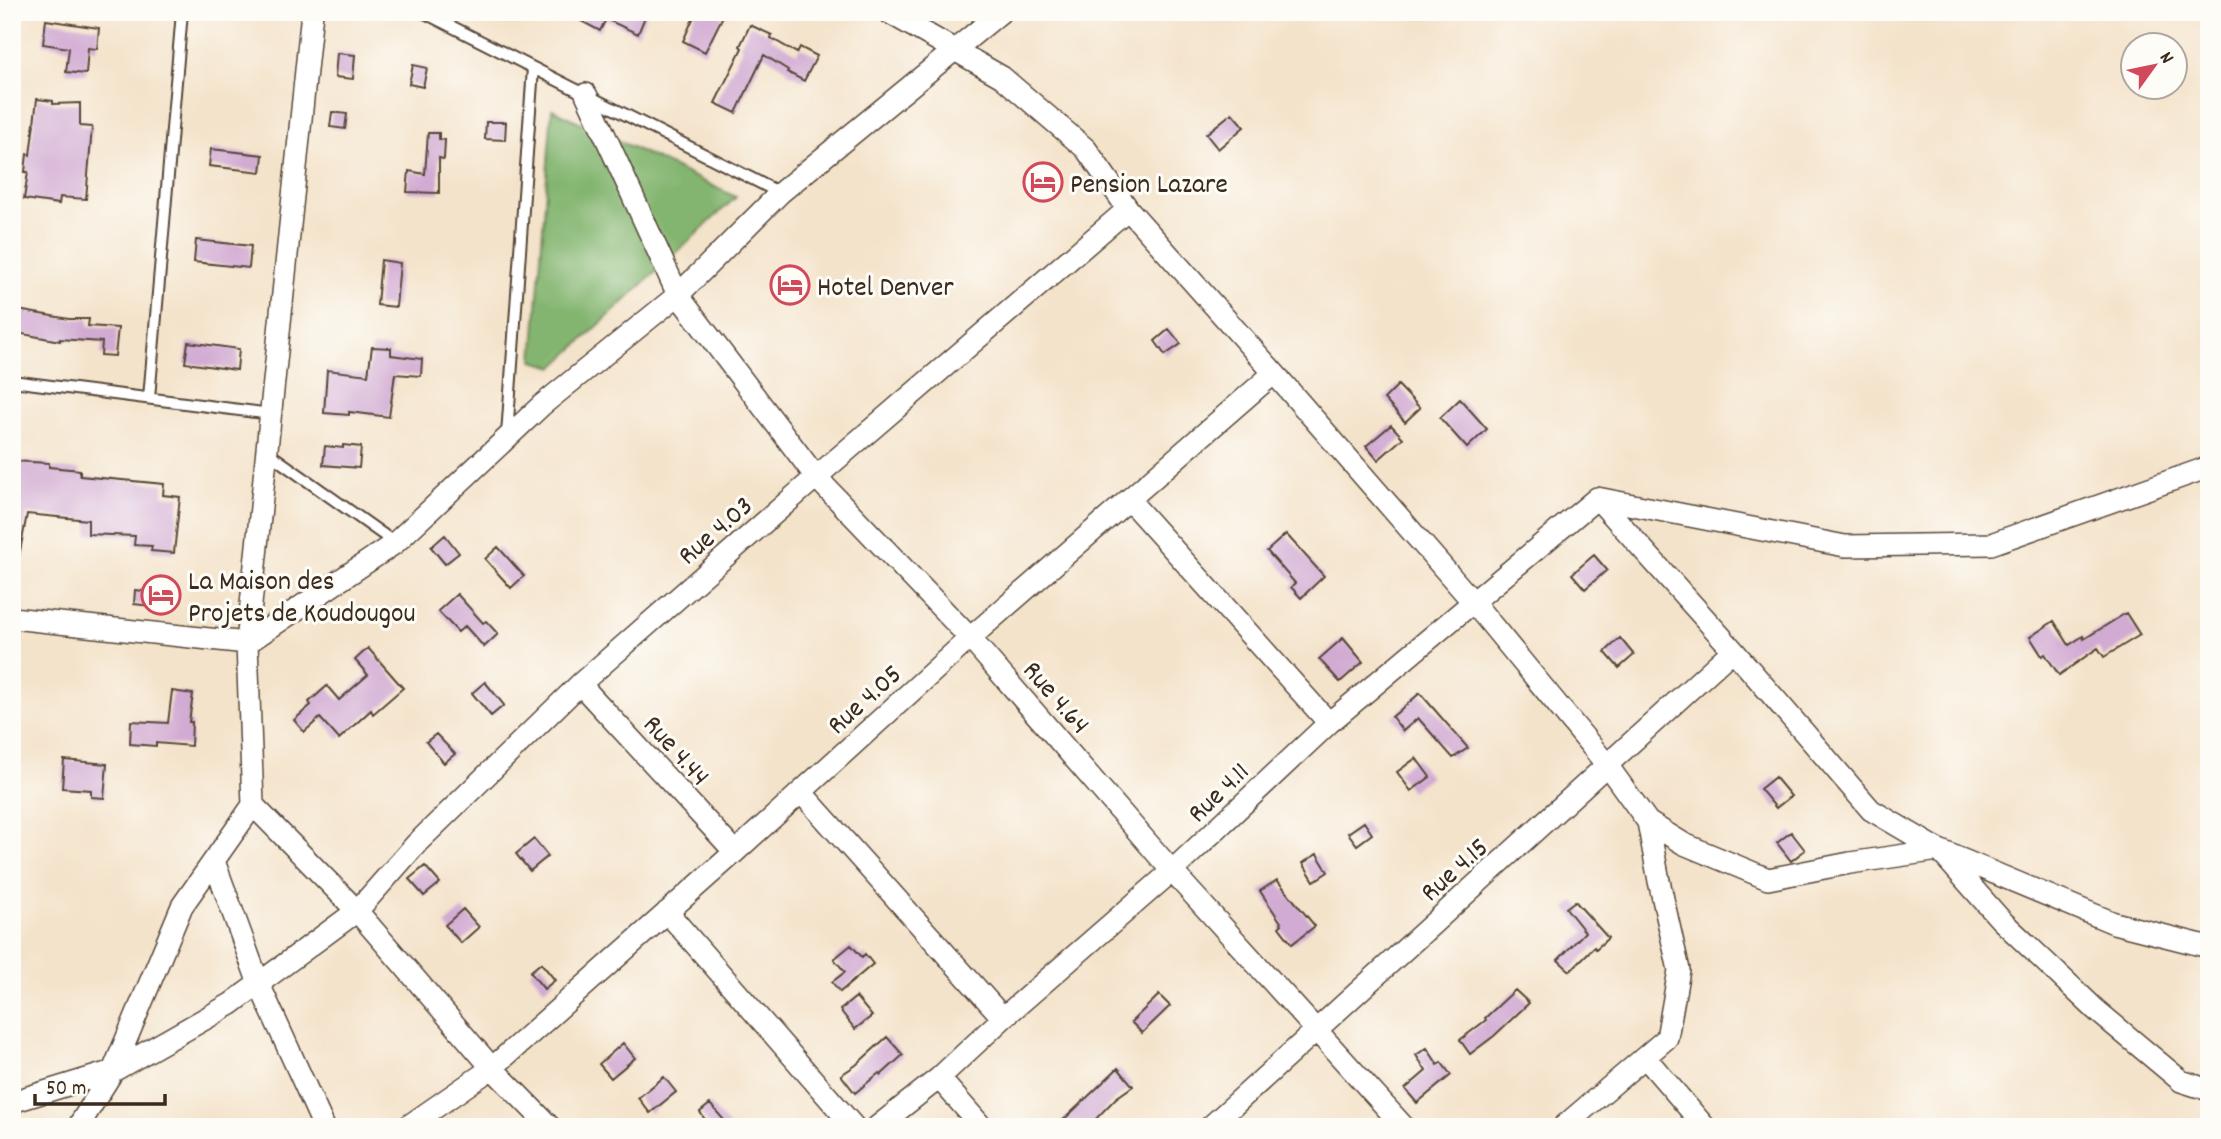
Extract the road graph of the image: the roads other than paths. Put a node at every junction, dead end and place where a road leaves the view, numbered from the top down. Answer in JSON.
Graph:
{"nodes":[{"id":1,"x":181,"y":12,"type":"edge"},
{"id":2,"x":312,"y":12,"type":"edge"},
{"id":3,"x":423,"y":12,"type":"edge"},
{"id":4,"x":888,"y":12,"type":"edge"},
{"id":5,"x":1001,"y":12,"type":"edge"},
{"id":6,"x":956,"y":49,"type":"junction"},
{"id":7,"x":533,"y":68,"type":"junction"},
{"id":8,"x":586,"y":94,"type":"junction"},
{"id":9,"x":780,"y":193,"type":"junction"},
{"id":10,"x":1128,"y":209,"type":"junction"},
{"id":11,"x":678,"y":295,"type":"junction"},
{"id":12,"x":1274,"y":373,"type":"junction"},
{"id":13,"x":12,"y":382,"type":"edge"},
{"id":14,"x":149,"y":398,"type":"junction"},
{"id":15,"x":271,"y":414,"type":"junction"},
{"id":16,"x":507,"y":438,"type":"junction"},
{"id":17,"x":267,"y":452,"type":"junction"},
{"id":18,"x":2209,"y":467,"type":"edge"},
{"id":19,"x":816,"y":477,"type":"junction"},
{"id":20,"x":1597,"y":498,"type":"junction"},
{"id":21,"x":1130,"y":501,"type":"junction"},
{"id":22,"x":395,"y":543,"type":"junction"},
{"id":23,"x":1473,"y":602,"type":"junction"},
{"id":24,"x":12,"y":618,"type":"edge"},
{"id":25,"x":970,"y":638,"type":"junction"},
{"id":26,"x":247,"y":643,"type":"junction"},
{"id":27,"x":1733,"y":650,"type":"junction"},
{"id":28,"x":580,"y":684,"type":"junction"},
{"id":29,"x":1329,"y":723,"type":"junction"},
{"id":30,"x":1607,"y":765,"type":"junction"},
{"id":31,"x":801,"y":792,"type":"junction"},
{"id":32,"x":253,"y":805,"type":"junction"},
{"id":33,"x":1648,"y":822,"type":"junction"},
{"id":34,"x":1939,"y":850,"type":"junction"},
{"id":35,"x":735,"y":852,"type":"junction"},
{"id":36,"x":214,"y":861,"type":"junction"},
{"id":37,"x":1172,"y":872,"type":"junction"},
{"id":38,"x":357,"y":911,"type":"junction"},
{"id":39,"x":667,"y":912,"type":"junction"},
{"id":40,"x":2209,"y":947,"type":"edge"},
{"id":41,"x":258,"y":984,"type":"junction"},
{"id":42,"x":1003,"y":1018,"type":"junction"},
{"id":43,"x":1318,"y":1030,"type":"junction"},
{"id":44,"x":1645,"y":1057,"type":"junction"},
{"id":45,"x":492,"y":1069,"type":"junction"},
{"id":46,"x":113,"y":1070,"type":"junction"},
{"id":47,"x":939,"y":1078,"type":"junction"},
{"id":48,"x":2209,"y":1090,"type":"edge"},
{"id":49,"x":12,"y":1102,"type":"edge"},
{"id":50,"x":81,"y":1127,"type":"edge"},
{"id":51,"x":324,"y":1127,"type":"edge"},
{"id":52,"x":407,"y":1127,"type":"edge"},
{"id":53,"x":550,"y":1127,"type":"edge"},
{"id":54,"x":854,"y":1127,"type":"edge"},
{"id":55,"x":877,"y":1127,"type":"edge"},
{"id":56,"x":982,"y":1127,"type":"edge"},
{"id":57,"x":1210,"y":1127,"type":"edge"},
{"id":58,"x":1404,"y":1127,"type":"edge"},
{"id":59,"x":1563,"y":1127,"type":"edge"},
{"id":60,"x":1704,"y":1127,"type":"edge"}],
"edges":[{"from":1,"to":14,"type":"lane"},
{"from":2,"to":15,"type":"street"},
{"from":3,"to":7,"type":"lane"},
{"from":4,"to":6,"type":"street"},
{"from":5,"to":6,"type":"street"},
{"from":6,"to":9,"type":"street"},
{"from":6,"to":10,"type":"street"},
{"from":7,"to":8,"type":"lane"},
{"from":7,"to":16,"type":"lane"},
{"from":8,"to":9,"type":"lane"},
{"from":8,"to":11,"type":"street","name":"Rue 4.64"},
{"from":9,"to":11,"type":"street"},
{"from":10,"to":12,"type":"street"},
{"from":10,"to":19,"type":"street","name":"Rue 4.03"},
{"from":11,"to":16,"type":"street"},
{"from":11,"to":19,"type":"street","name":"Rue 4.64"},
{"from":12,"to":21,"type":"street","name":"Rue 4.05"},
{"from":12,"to":23,"type":"street"},
{"from":13,"to":14,"type":"lane"},
{"from":14,"to":15,"type":"lane"},
{"from":15,"to":17,"type":"street"},
{"from":16,"to":22,"type":"street"},
{"from":17,"to":22,"type":"lane"},
{"from":17,"to":26,"type":"street"},
{"from":18,"to":20,"type":"street"},
{"from":19,"to":25,"type":"street","name":"Rue 4.64"},
{"from":19,"to":28,"type":"street","name":"Rue 4.03"},
{"from":20,"to":23,"type":"street","name":"Rue 4.11"},
{"from":20,"to":27,"type":"street"},
{"from":21,"to":25,"type":"street","name":"Rue 4.05"},
{"from":21,"to":29,"type":"street"},
{"from":22,"to":26,"type":"street"},
{"from":23,"to":29,"type":"street","name":"Rue 4.11"},
{"from":23,"to":30,"type":"street"},
{"from":24,"to":26,"type":"street"},
{"from":25,"to":31,"type":"street","name":"Rue 4.05"},
{"from":25,"to":37,"type":"street","name":"Rue 4.64"},
{"from":26,"to":32,"type":"street"},
{"from":27,"to":30,"type":"street","name":"Rue 4.15"},
{"from":27,"to":34,"type":"street"},
{"from":28,"to":35,"type":"street","name":"Rue 4.44"},
{"from":28,"to":38,"type":"street","name":"Rue 4.03"},
{"from":29,"to":37,"type":"street","name":"Rue 4.11"},
{"from":30,"to":33,"type":"street"},
{"from":30,"to":43,"type":"street","name":"Rue 4.15"},
{"from":31,"to":35,"type":"street","name":"Rue 4.05"},
{"from":31,"to":42,"type":"street"},
{"from":32,"to":36,"type":"street"},
{"from":32,"to":38,"type":"street"},
{"from":33,"to":34,"type":"street"},
{"from":33,"to":44,"type":"street"},
{"from":34,"to":40,"type":"street"},
{"from":34,"to":48,"type":"street"},
{"from":35,"to":39,"type":"street","name":"Rue 4.05"},
{"from":36,"to":41,"type":"street"},
{"from":36,"to":46,"type":"street"},
{"from":37,"to":42,"type":"street","name":"Rue 4.11"},
{"from":37,"to":43,"type":"street","name":"Rue 4.64"},
{"from":38,"to":41,"type":"street","name":"Rue 4.03"},
{"from":38,"to":45,"type":"street"},
{"from":39,"to":45,"type":"street","name":"Rue 4.05"},
{"from":39,"to":54,"type":"street"},
{"from":41,"to":46,"type":"street","name":"Rue 4.03"},
{"from":41,"to":51,"type":"street"},
{"from":42,"to":47,"type":"street","name":"Rue 4.11"},
{"from":43,"to":57,"type":"street","name":"Rue 4.15"},
{"from":43,"to":58,"type":"street","name":"Rue 4.64"},
{"from":44,"to":59,"type":"street"},
{"from":44,"to":60,"type":"street"},
{"from":45,"to":52,"type":"street","name":"Rue 4.05"},
{"from":45,"to":53,"type":"street"},
{"from":46,"to":49,"type":"street","name":"Rue 4.03"},
{"from":46,"to":50,"type":"street"},
{"from":47,"to":55,"type":"street","name":"Rue 4.11"},
{"from":47,"to":56,"type":"street"}]}
